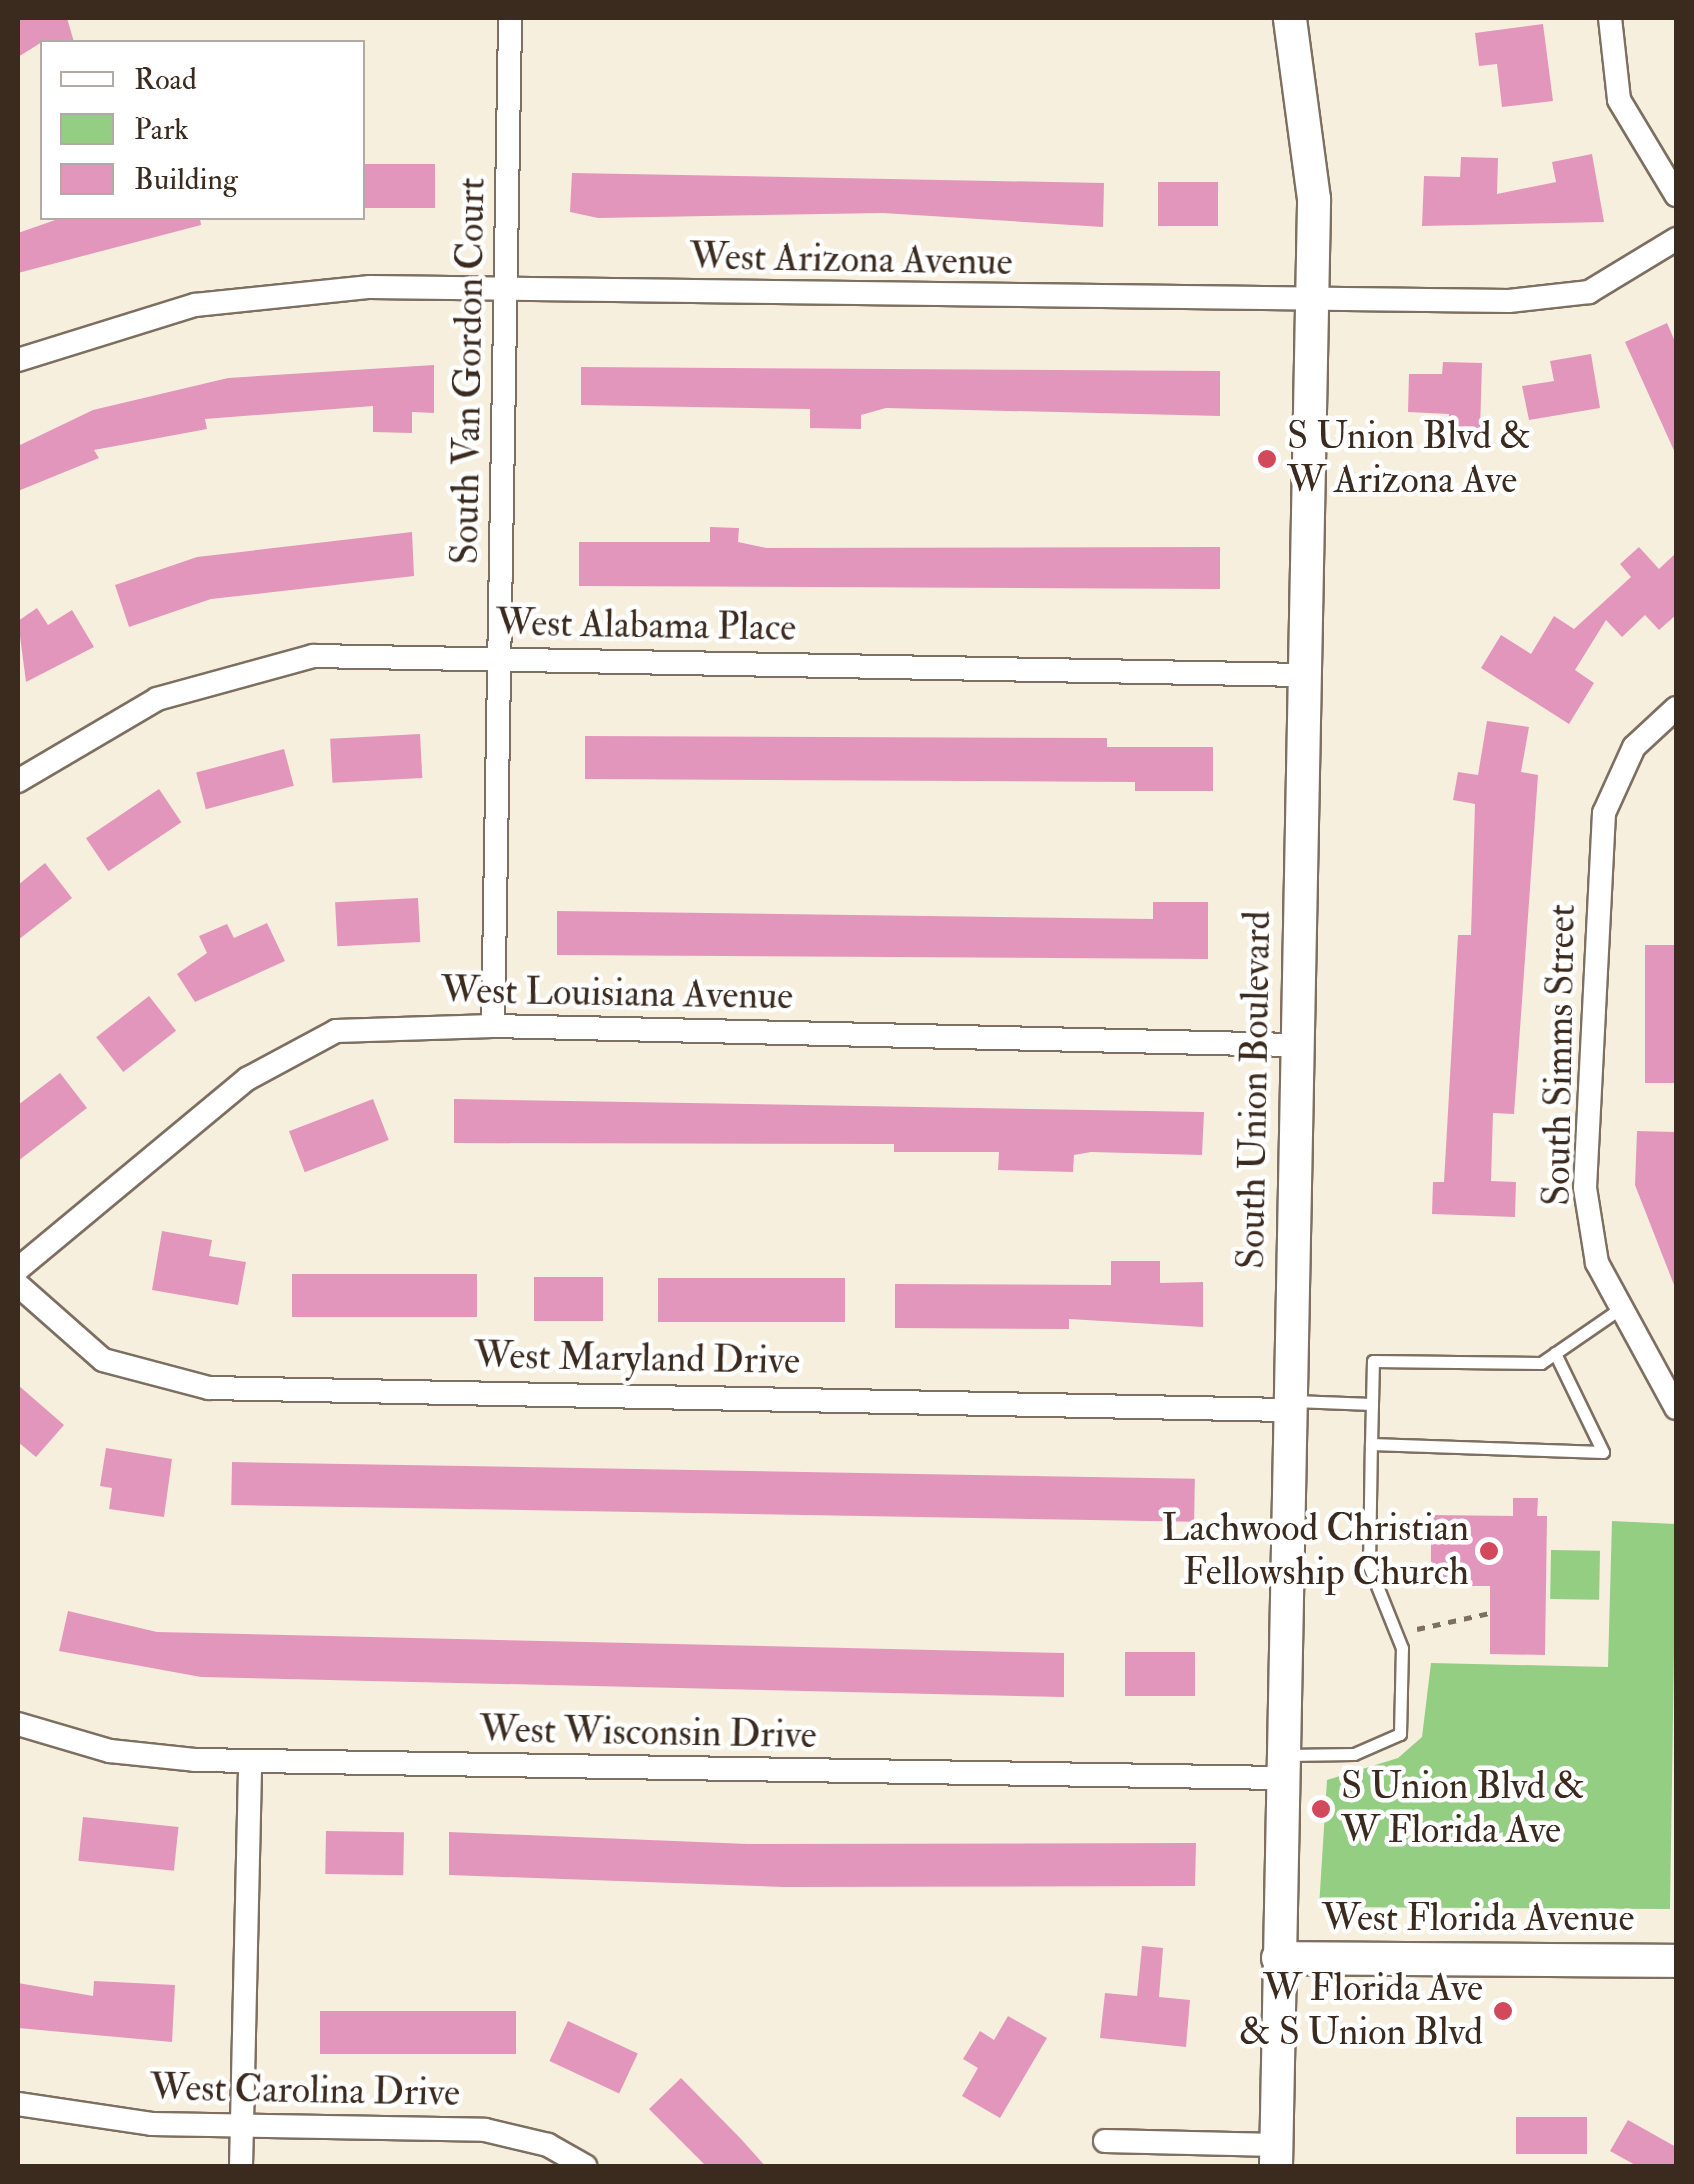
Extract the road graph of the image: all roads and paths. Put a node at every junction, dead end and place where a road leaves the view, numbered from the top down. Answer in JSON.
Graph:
{"nodes":[{"id":1,"x":510,"y":18,"type":"edge"},
{"id":2,"x":1290,"y":18,"type":"edge"},
{"id":3,"x":1610,"y":18,"type":"edge"},
{"id":4,"x":1676,"y":195,"type":"edge"},
{"id":5,"x":1676,"y":239,"type":"edge"},
{"id":6,"x":505,"y":290,"type":"junction"},
{"id":7,"x":1312,"y":301,"type":"junction"},
{"id":8,"x":18,"y":360,"type":"edge"},
{"id":9,"x":499,"y":658,"type":"junction"},
{"id":10,"x":1302,"y":675,"type":"junction"},
{"id":11,"x":1676,"y":708,"type":"edge"},
{"id":12,"x":18,"y":781,"type":"edge"},
{"id":13,"x":493,"y":1026,"type":"junction"},
{"id":14,"x":1296,"y":1044,"type":"junction"},
{"id":15,"x":18,"y":1268,"type":"edge"},
{"id":16,"x":18,"y":1285,"type":"edge"},
{"id":17,"x":1621,"y":1308,"type":"junction"},
{"id":18,"x":1556,"y":1353,"type":"junction"},
{"id":19,"x":1372,"y":1404,"type":"junction"},
{"id":20,"x":1289,"y":1406,"type":"junction"},
{"id":21,"x":1676,"y":1408,"type":"edge"},
{"id":22,"x":1371,"y":1444,"type":"junction"},
{"id":23,"x":1490,"y":1613,"type":"dead end"},
{"id":24,"x":1395,"y":1634,"type":"junction"},
{"id":25,"x":18,"y":1724,"type":"edge"},
{"id":26,"x":250,"y":1762,"type":"junction"},
{"id":27,"x":1282,"y":1766,"type":"junction"},
{"id":28,"x":1278,"y":1958,"type":"junction"},
{"id":29,"x":1676,"y":1961,"type":"edge"},
{"id":30,"x":18,"y":2104,"type":"edge"},
{"id":31,"x":242,"y":2127,"type":"junction"},
{"id":32,"x":1105,"y":2141,"type":"dead end"},
{"id":33,"x":1276,"y":2156,"type":"edge"},
{"id":34,"x":241,"y":2166,"type":"edge"},
{"id":35,"x":584,"y":2166,"type":"edge"}],
"edges":[{"from":1,"to":6,"type":"street","name":"South Van Gordon Court"},
{"from":2,"to":7,"type":"main road","name":"South Union Boulevard"},
{"from":3,"to":4,"type":"street"},
{"from":5,"to":7,"type":"street","name":"West Arizona Avenue"},
{"from":6,"to":7,"type":"street","name":"West Arizona Avenue"},
{"from":6,"to":8,"type":"street","name":"West Arizona Avenue"},
{"from":6,"to":9,"type":"street","name":"South Van Gordon Court"},
{"from":7,"to":10,"type":"main road","name":"South Union Boulevard"},
{"from":9,"to":10,"type":"street","name":"West Alabama Place"},
{"from":9,"to":12,"type":"street","name":"West Alabama Place"},
{"from":9,"to":13,"type":"street","name":"South Van Gordon Court"},
{"from":10,"to":14,"type":"main road","name":"South Union Boulevard"},
{"from":11,"to":17,"type":"street","name":"South Simms Street"},
{"from":13,"to":14,"type":"street","name":"West Louisiana Avenue"},
{"from":13,"to":15,"type":"street","name":"West Louisiana Avenue"},
{"from":14,"to":20,"type":"main road","name":"South Union Boulevard"},
{"from":16,"to":20,"type":"street","name":"West Maryland Drive"},
{"from":17,"to":18,"type":"lane"},
{"from":17,"to":21,"type":"street","name":"South Simms Street"},
{"from":18,"to":19,"type":"lane"},
{"from":18,"to":22,"type":"lane"},
{"from":19,"to":20,"type":"lane"},
{"from":19,"to":22,"type":"lane"},
{"from":20,"to":27,"type":"main road","name":"South Union Boulevard"},
{"from":22,"to":24,"type":"lane"},
{"from":23,"to":24,"type":"path"},
{"from":24,"to":27,"type":"lane"},
{"from":25,"to":26,"type":"street","name":"West Wisconsin Drive"},
{"from":26,"to":27,"type":"street","name":"West Wisconsin Drive"},
{"from":26,"to":31,"type":"street"},
{"from":27,"to":28,"type":"main road","name":"South Union Boulevard"},
{"from":28,"to":29,"type":"main road","name":"West Florida Avenue"},
{"from":28,"to":33,"type":"main road","name":"South Union Boulevard"},
{"from":30,"to":31,"type":"street","name":"West Carolina Drive"},
{"from":31,"to":34,"type":"street"},
{"from":31,"to":35,"type":"street","name":"West Carolina Drive"},
{"from":32,"to":33,"type":"street"}]}
